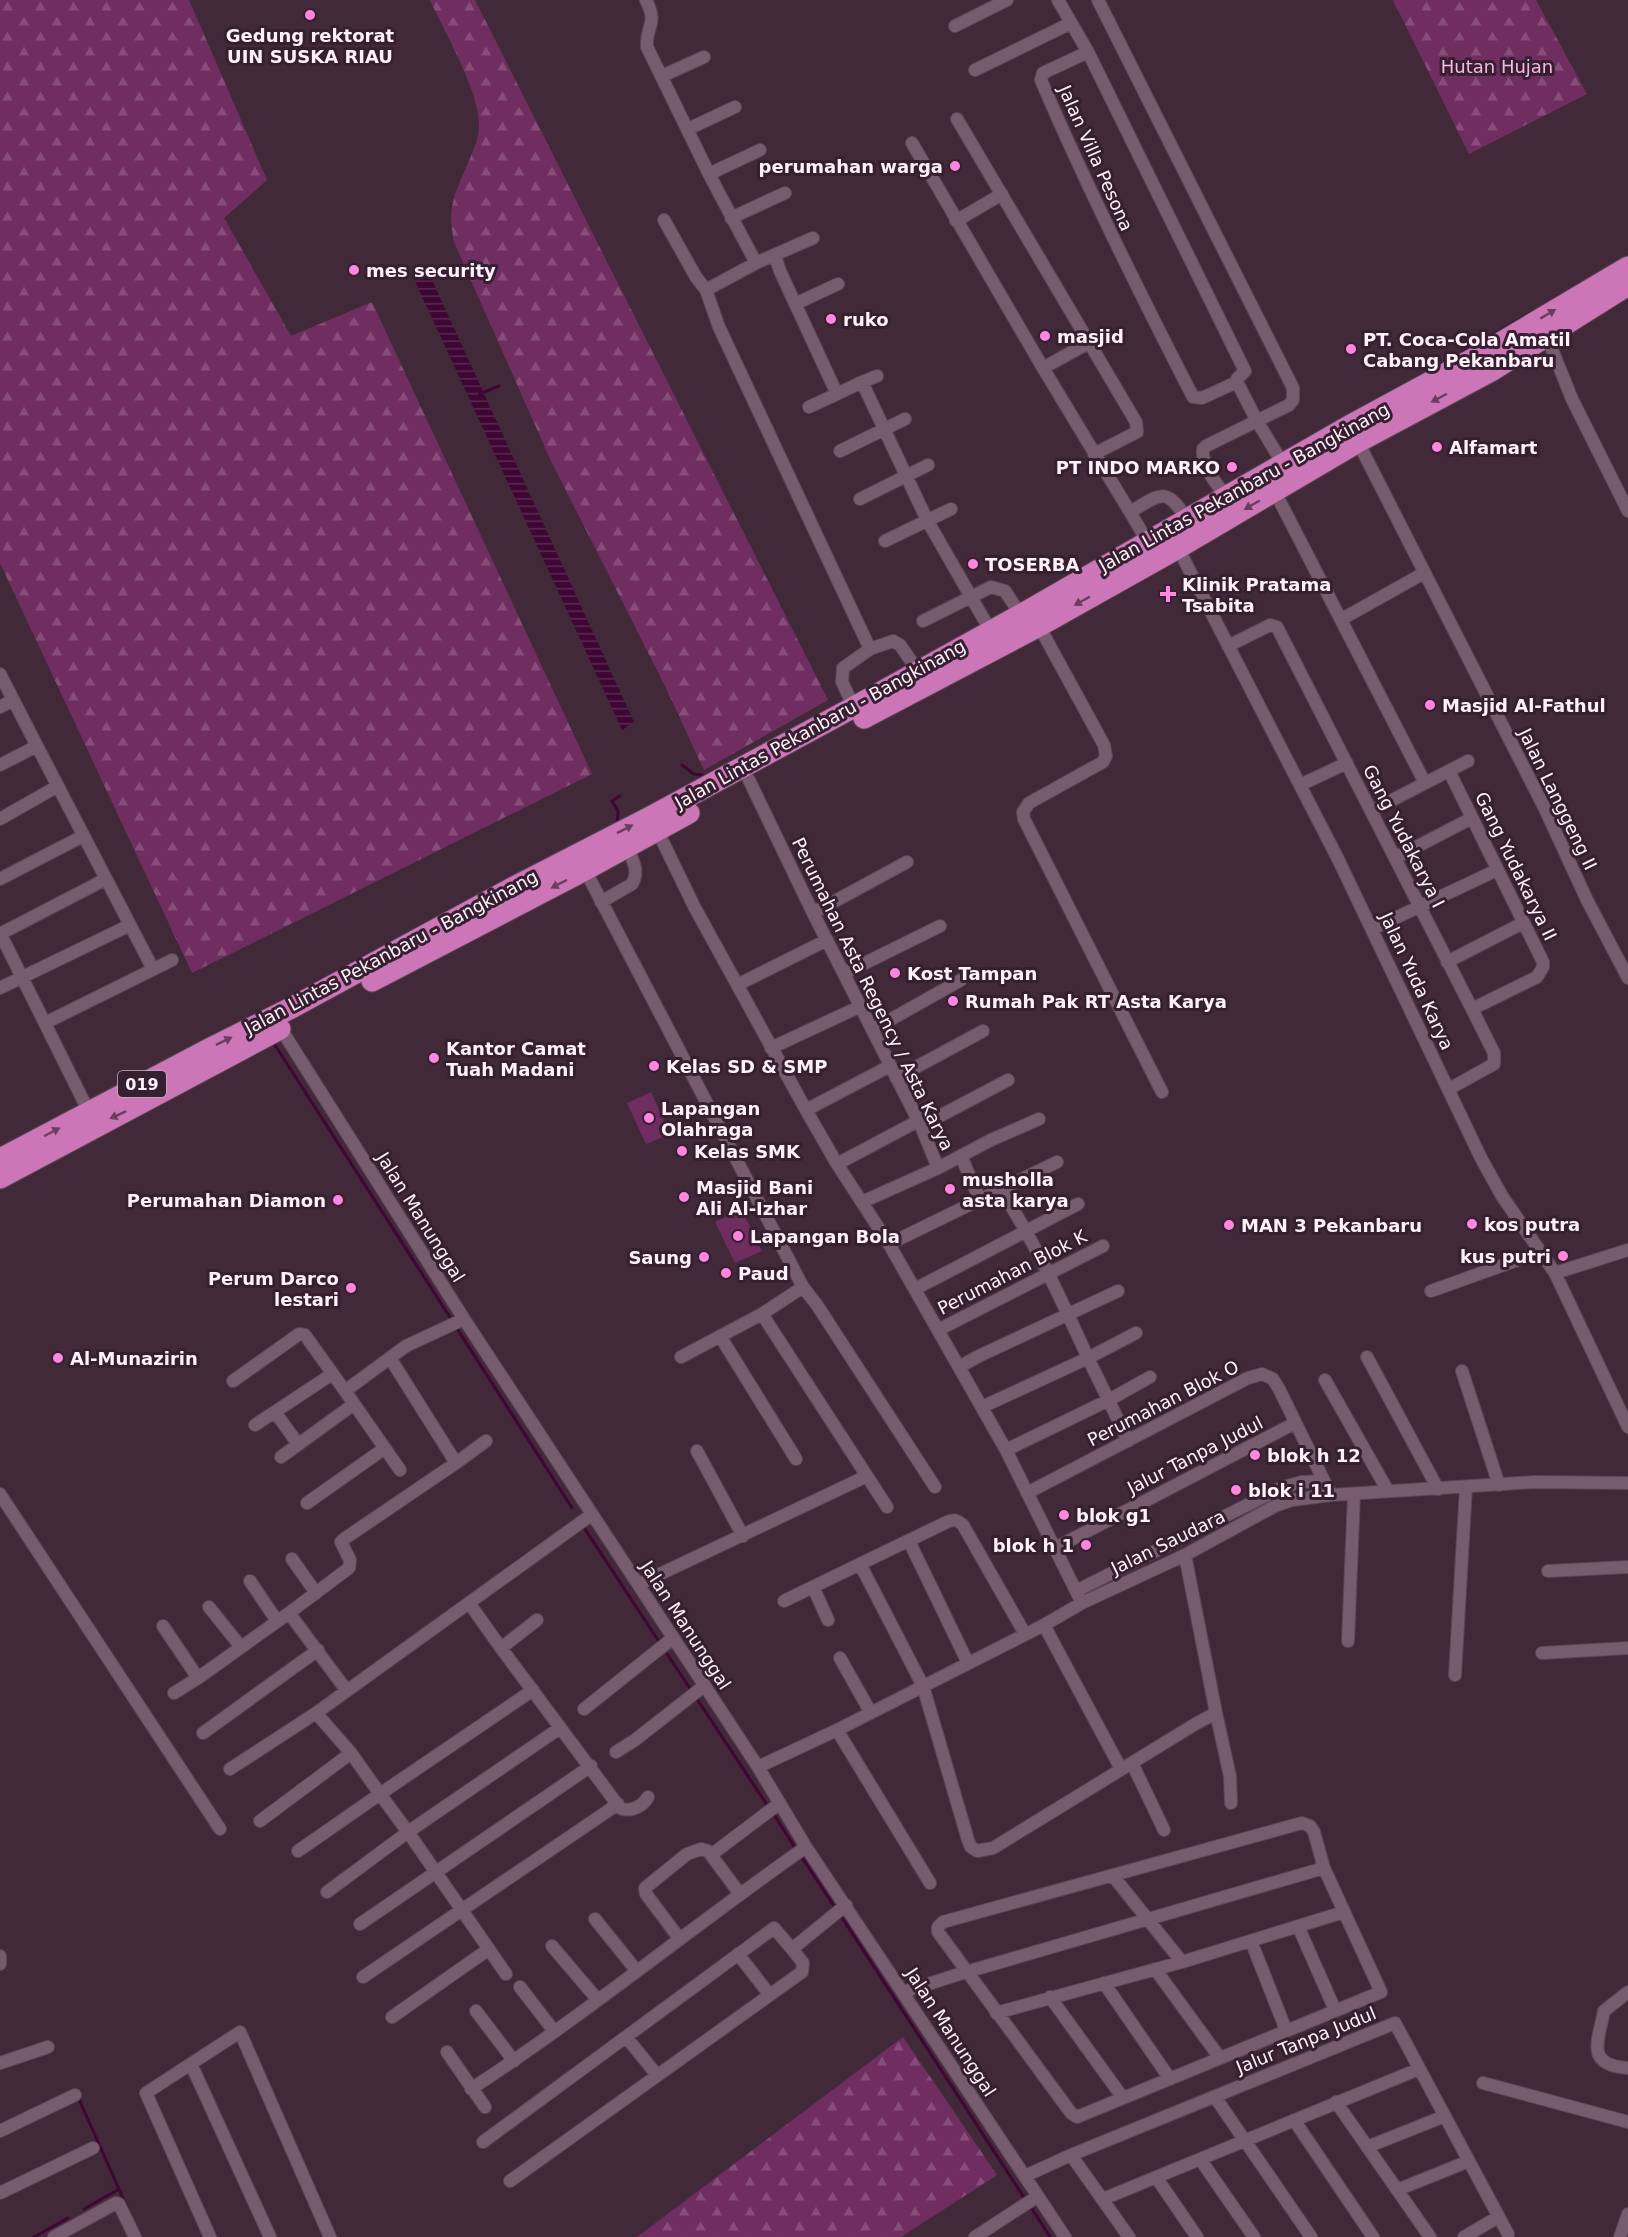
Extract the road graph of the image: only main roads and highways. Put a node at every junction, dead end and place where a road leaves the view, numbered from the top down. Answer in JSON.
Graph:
{"nodes":[{"id":1,"x":1628,"y":267,"type":"edge"},
{"id":2,"x":1628,"y":285,"type":"edge"},
{"id":3,"x":1485,"y":363,"type":"junction"},
{"id":4,"x":431,"y":942,"type":"junction"},
{"id":5,"x":283,"y":1020,"type":"junction"},
{"id":6,"x":0,"y":1159,"type":"edge"},
{"id":7,"x":0,"y":1178,"type":"edge"}],
"edges":[{"from":3,"to":1,"type":"highway","name":"Jalan Lintas Pekanbaru - Bangkinang","one_way":true},
{"from":2,"to":3,"type":"highway","name":"Jalan Lintas Pekanbaru - Bangkinang"},
{"from":3,"to":4,"type":"highway","name":"Jalan Lintas Pekanbaru - Bangkinang","one_way":true},
{"from":4,"to":3,"type":"highway","name":"Jalan Lintas Pekanbaru - Bangkinang","one_way":true},
{"from":4,"to":5,"type":"highway","name":"Jalan Lintas Pekanbaru - Bangkinang"},
{"from":6,"to":5,"type":"highway","name":"Jalan Lintas Pekanbaru - Bangkinang","number":"019","one_way":true},
{"from":5,"to":7,"type":"highway","name":"Jalan Lintas Pekanbaru - Bangkinang","number":"019","one_way":true}]}
